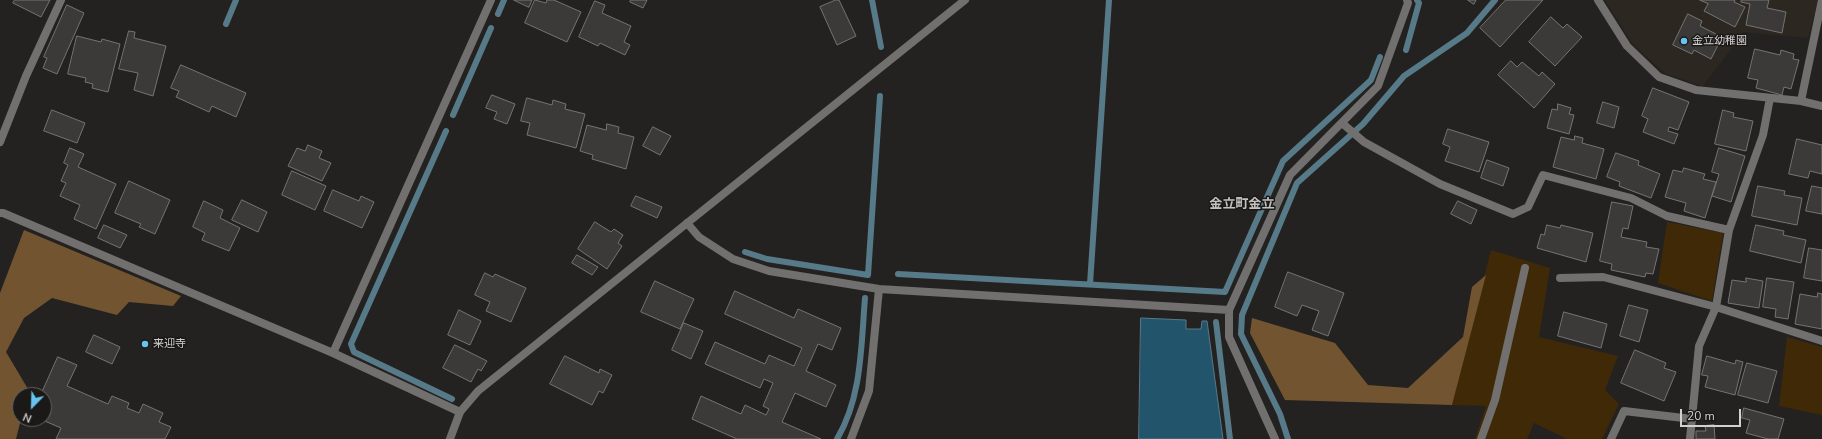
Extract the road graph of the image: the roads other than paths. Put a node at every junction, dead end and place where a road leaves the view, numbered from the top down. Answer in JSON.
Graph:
{"nodes":[{"id":1,"x":61,"y":0,"type":"edge"},
{"id":2,"x":491,"y":0,"type":"edge"},
{"id":3,"x":965,"y":0,"type":"edge"},
{"id":4,"x":1407,"y":0,"type":"edge"},
{"id":5,"x":1598,"y":0,"type":"edge"},
{"id":6,"x":1822,"y":0,"type":"edge"},
{"id":7,"x":1770,"y":98,"type":"junction"},
{"id":8,"x":1801,"y":102,"type":"junction"},
{"id":9,"x":1822,"y":106,"type":"edge"},
{"id":10,"x":1342,"y":123,"type":"junction"},
{"id":11,"x":0,"y":142,"type":"edge"},
{"id":12,"x":0,"y":213,"type":"edge"},
{"id":13,"x":687,"y":223,"type":"junction"},
{"id":14,"x":1729,"y":230,"type":"junction"},
{"id":15,"x":1525,"y":268,"type":"dead end"},
{"id":16,"x":1560,"y":278,"type":"dead end"},
{"id":17,"x":879,"y":289,"type":"junction"},
{"id":18,"x":1716,"y":307,"type":"junction"},
{"id":19,"x":1229,"y":310,"type":"junction"},
{"id":20,"x":1822,"y":341,"type":"edge"},
{"id":21,"x":333,"y":353,"type":"junction"},
{"id":22,"x":460,"y":412,"type":"junction"},
{"id":23,"x":1692,"y":419,"type":"junction"},
{"id":24,"x":450,"y":439,"type":"edge"},
{"id":25,"x":850,"y":439,"type":"edge"},
{"id":26,"x":1276,"y":439,"type":"edge"},
{"id":27,"x":1481,"y":439,"type":"edge"},
{"id":28,"x":1611,"y":439,"type":"edge"},
{"id":29,"x":1690,"y":439,"type":"edge"}],
"edges":[{"from":1,"to":11,"type":"street"},
{"from":2,"to":21,"type":"street"},
{"from":3,"to":13,"type":"street"},
{"from":4,"to":10,"type":"street"},
{"from":5,"to":7,"type":"street"},
{"from":6,"to":8,"type":"street"},
{"from":7,"to":8,"type":"street"},
{"from":7,"to":14,"type":"street"},
{"from":8,"to":9,"type":"street"},
{"from":10,"to":14,"type":"street"},
{"from":10,"to":19,"type":"street"},
{"from":12,"to":21,"type":"street"},
{"from":13,"to":17,"type":"street"},
{"from":13,"to":22,"type":"street"},
{"from":14,"to":18,"type":"street"},
{"from":15,"to":27,"type":"street"},
{"from":16,"to":18,"type":"street"},
{"from":17,"to":19,"type":"street"},
{"from":17,"to":25,"type":"street"},
{"from":18,"to":20,"type":"street"},
{"from":18,"to":23,"type":"street"},
{"from":19,"to":26,"type":"street"},
{"from":21,"to":22,"type":"street"},
{"from":22,"to":24,"type":"street"},
{"from":23,"to":28,"type":"street"},
{"from":23,"to":29,"type":"street"}]}
